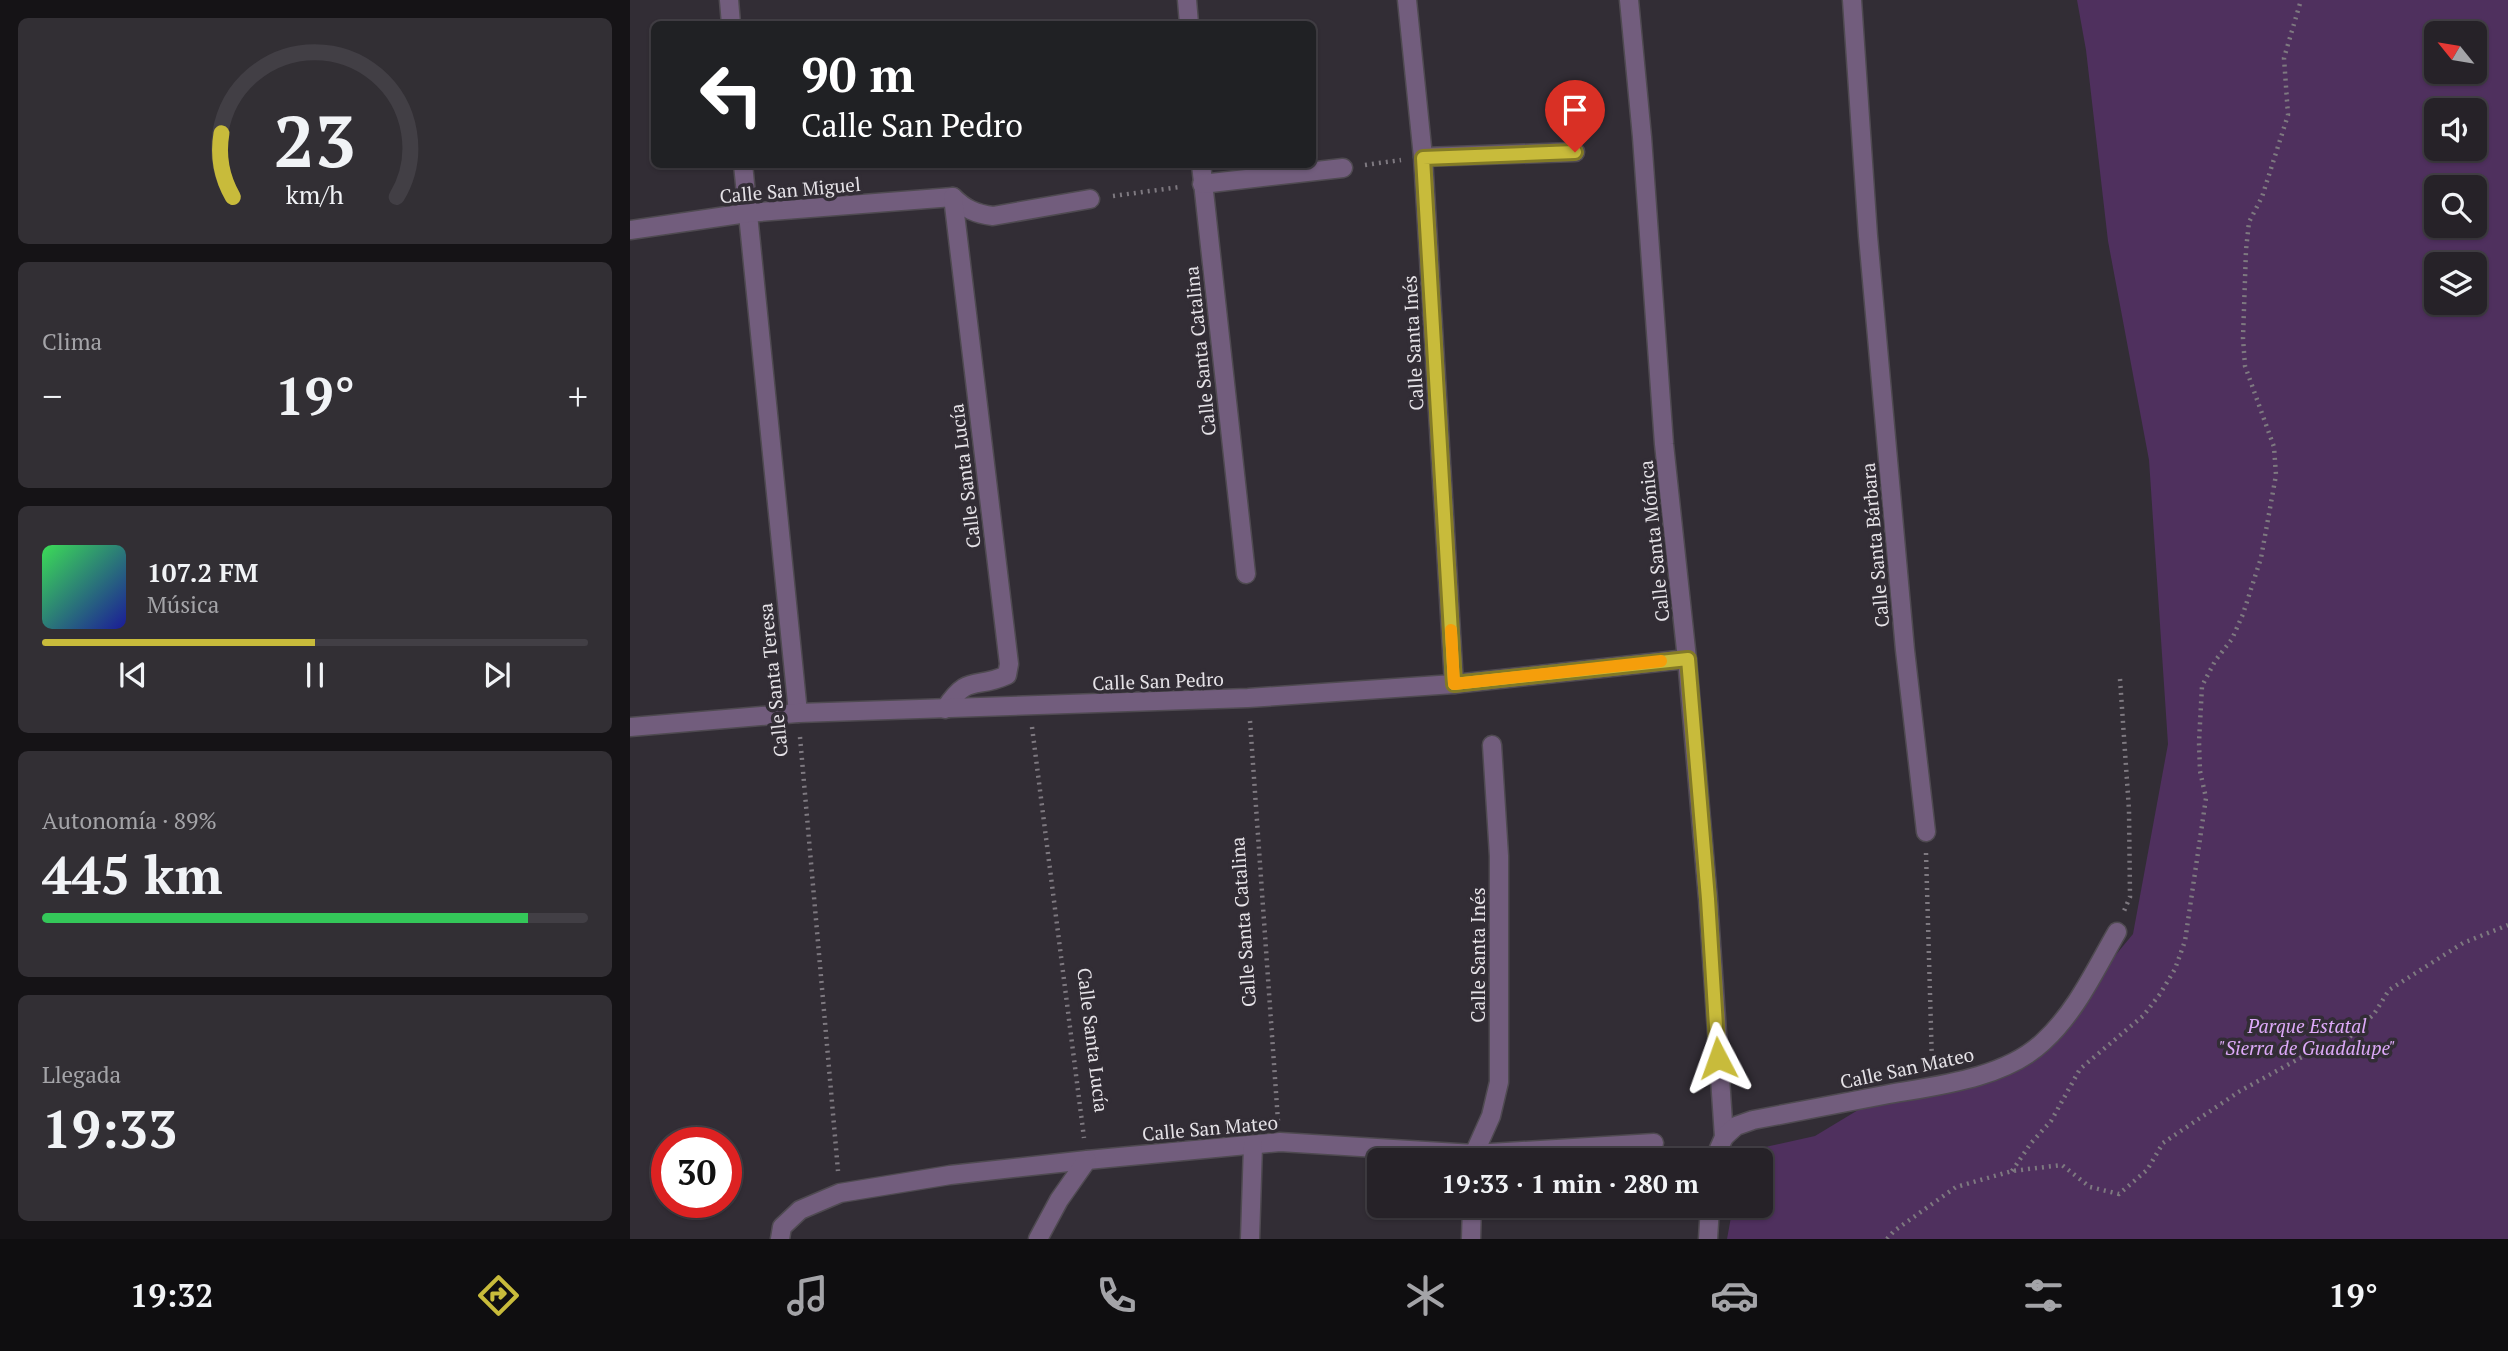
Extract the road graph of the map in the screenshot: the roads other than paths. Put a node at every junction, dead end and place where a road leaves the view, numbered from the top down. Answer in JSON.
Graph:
{"nodes":[{"id":1,"x":729,"y":0,"type":"edge"},
{"id":2,"x":1187,"y":0,"type":"edge"},
{"id":3,"x":1407,"y":0,"type":"edge"},
{"id":4,"x":1629,"y":0,"type":"edge"},
{"id":5,"x":1852,"y":0,"type":"edge"},
{"id":6,"x":731,"y":21,"type":"edge"},
{"id":7,"x":1189,"y":21,"type":"edge"},
{"id":8,"x":1575,"y":152,"type":"dead end"},
{"id":9,"x":1423,"y":158,"type":"junction"},
{"id":10,"x":743,"y":168,"type":"edge"},
{"id":11,"x":1201,"y":168,"type":"edge"},
{"id":12,"x":1343,"y":168,"type":"road end"},
{"id":13,"x":1202,"y":184,"type":"junction"},
{"id":14,"x":953,"y":197,"type":"junction"},
{"id":15,"x":1090,"y":199,"type":"road end"},
{"id":16,"x":747,"y":213,"type":"junction"},
{"id":17,"x":630,"y":230,"type":"edge"},
{"id":18,"x":1245,"y":574,"type":"dead end"},
{"id":19,"x":1688,"y":659,"type":"junction"},
{"id":20,"x":1454,"y":684,"type":"junction"},
{"id":21,"x":944,"y":709,"type":"junction"},
{"id":22,"x":798,"y":713,"type":"junction"},
{"id":23,"x":630,"y":727,"type":"edge"},
{"id":24,"x":1492,"y":745,"type":"dead end"},
{"id":25,"x":1926,"y":832,"type":"road end"},
{"id":26,"x":2117,"y":932,"type":"road end"},
{"id":27,"x":1724,"y":1137,"type":"junction"},
{"id":28,"x":1654,"y":1143,"type":"dead end"},
{"id":29,"x":1253,"y":1145,"type":"junction"},
{"id":30,"x":1478,"y":1148,"type":"edge"},
{"id":31,"x":1590,"y":1148,"type":"edge"},
{"id":32,"x":1719,"y":1148,"type":"edge"},
{"id":33,"x":1367,"y":1149,"type":"edge"},
{"id":34,"x":1087,"y":1160,"type":"junction"},
{"id":35,"x":1472,"y":1218,"type":"edge"},
{"id":36,"x":1709,"y":1218,"type":"edge"},
{"id":37,"x":781,"y":1233,"type":"edge"},
{"id":38,"x":1038,"y":1239,"type":"edge"},
{"id":39,"x":1250,"y":1239,"type":"edge"},
{"id":40,"x":1471,"y":1239,"type":"edge"},
{"id":41,"x":1708,"y":1239,"type":"edge"}],
"edges":[{"from":1,"to":6,"type":"street"},
{"from":2,"to":7,"type":"street"},
{"from":3,"to":9,"type":"street","name":"Calle Santa Inés"},
{"from":4,"to":19,"type":"street","name":"Calle Santa Mónica"},
{"from":5,"to":25,"type":"street","name":"Calle Santa Bárbara"},
{"from":8,"to":9,"type":"street"},
{"from":9,"to":20,"type":"street","name":"Calle Santa Inés"},
{"from":10,"to":16,"type":"street","name":"Calle Santa Teresa"},
{"from":11,"to":13,"type":"street","name":"Calle Santa Catalina"},
{"from":12,"to":13,"type":"street"},
{"from":13,"to":18,"type":"street","name":"Calle Santa Catalina"},
{"from":14,"to":15,"type":"street"},
{"from":14,"to":16,"type":"street","name":"Calle San Miguel"},
{"from":14,"to":21,"type":"street","name":"Calle Santa Lucía"},
{"from":16,"to":17,"type":"street","name":"Calle San Miguel"},
{"from":16,"to":22,"type":"street","name":"Calle Santa Teresa"},
{"from":19,"to":20,"type":"street","name":"Calle San Pedro"},
{"from":19,"to":27,"type":"street","name":"Calle Santa Mónica"},
{"from":20,"to":21,"type":"street","name":"Calle San Pedro"},
{"from":21,"to":22,"type":"street","name":"Calle San Pedro"},
{"from":22,"to":23,"type":"street","name":"Calle San Pedro"},
{"from":24,"to":30,"type":"street","name":"Calle Santa Inés"},
{"from":26,"to":27,"type":"street","name":"Calle San Mateo"},
{"from":27,"to":32,"type":"street","name":"Calle Santa Mónica"},
{"from":28,"to":31,"type":"street","name":"Calle San Mateo"},
{"from":29,"to":33,"type":"street","name":"Calle San Mateo"},
{"from":29,"to":34,"type":"street","name":"Calle San Mateo"},
{"from":29,"to":39,"type":"street"},
{"from":34,"to":37,"type":"street","name":"Calle San Mateo"},
{"from":34,"to":38,"type":"street"},
{"from":35,"to":40,"type":"street"},
{"from":36,"to":41,"type":"street"}]}
